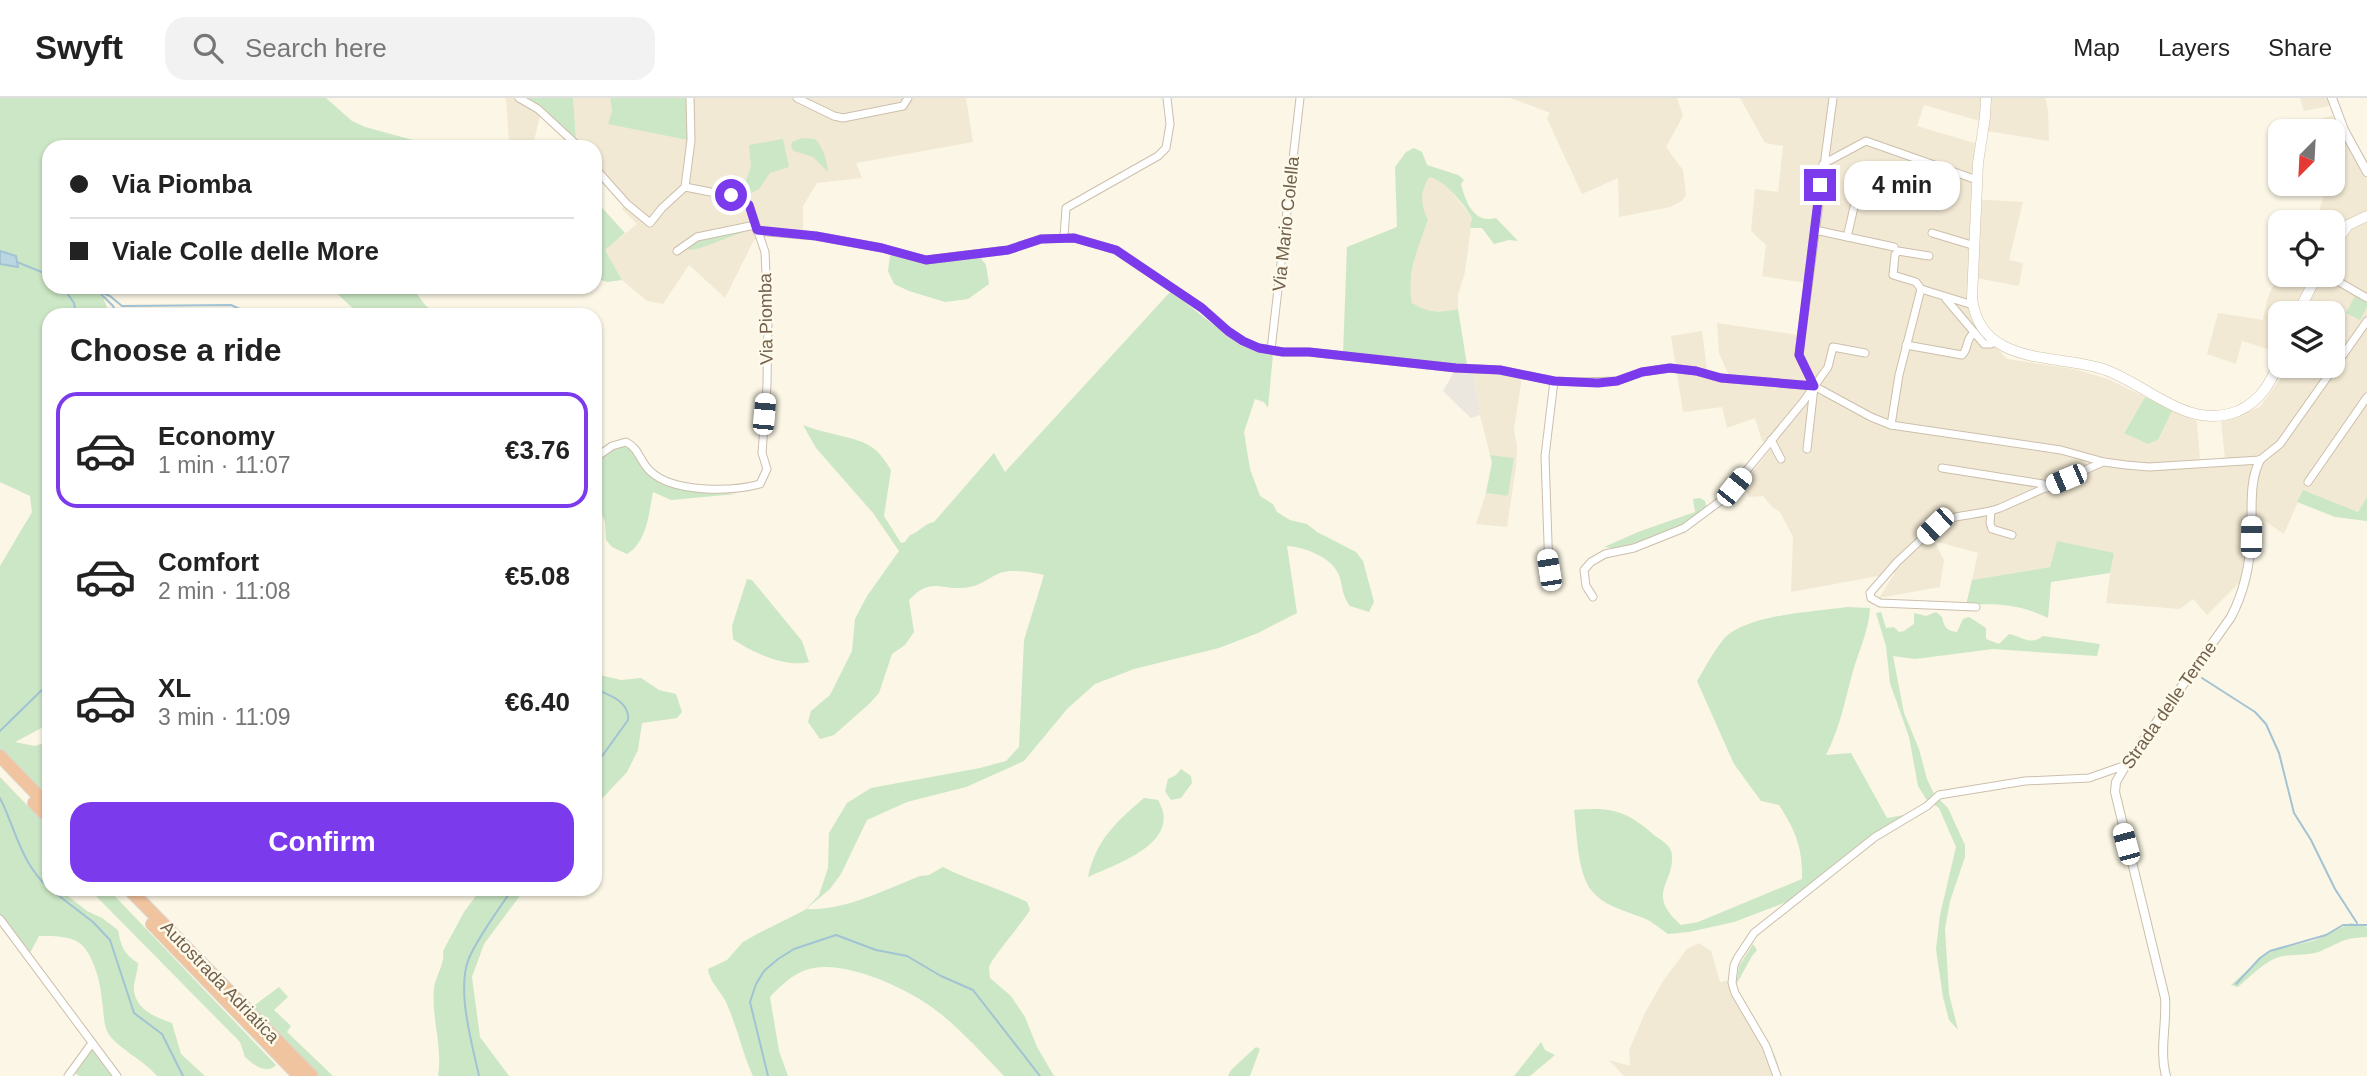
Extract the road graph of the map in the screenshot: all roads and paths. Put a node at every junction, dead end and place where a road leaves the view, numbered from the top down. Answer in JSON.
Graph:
{"nodes":[{"id":1,"x":519,"y":98,"type":"edge"},
{"id":2,"x":690,"y":98,"type":"edge"},
{"id":3,"x":797,"y":98,"type":"edge"},
{"id":4,"x":908,"y":98,"type":"edge"},
{"id":5,"x":1167,"y":98,"type":"edge"},
{"id":6,"x":1300,"y":98,"type":"edge"},
{"id":7,"x":1833,"y":98,"type":"edge"},
{"id":8,"x":1986,"y":98,"type":"edge"},
{"id":9,"x":2332,"y":98,"type":"edge"},
{"id":10,"x":572,"y":140,"type":"edge"},
{"id":11,"x":1823,"y":164,"type":"junction"},
{"id":12,"x":2367,"y":172,"type":"edge"},
{"id":13,"x":602,"y":175,"type":"edge"},
{"id":14,"x":1977,"y":180,"type":"junction"},
{"id":15,"x":1859,"y":186,"type":"dead end"},
{"id":16,"x":685,"y":187,"type":"junction"},
{"id":17,"x":2367,"y":216,"type":"edge"},
{"id":18,"x":756,"y":228,"type":"junction"},
{"id":19,"x":2345,"y":229,"type":"edge"},
{"id":20,"x":1815,"y":230,"type":"junction"},
{"id":21,"x":1932,"y":233,"type":"dead end"},
{"id":22,"x":1064,"y":237,"type":"junction"},
{"id":23,"x":1847,"y":237,"type":"junction"},
{"id":24,"x":1975,"y":246,"type":"junction"},
{"id":25,"x":1894,"y":247,"type":"dead end"},
{"id":26,"x":677,"y":251,"type":"dead end"},
{"id":27,"x":1929,"y":256,"type":"dead end"},
{"id":28,"x":2345,"y":285,"type":"edge"},
{"id":29,"x":1921,"y":289,"type":"junction"},
{"id":30,"x":1943,"y":296,"type":"junction"},
{"id":31,"x":2367,"y":298,"type":"edge"},
{"id":32,"x":1973,"y":305,"type":"junction"},
{"id":33,"x":2367,"y":321,"type":"edge"},
{"id":34,"x":2364,"y":331,"type":"edge"},
{"id":35,"x":1974,"y":333,"type":"junction"},
{"id":36,"x":1995,"y":340,"type":"junction"},
{"id":37,"x":1906,"y":345,"type":"junction"},
{"id":38,"x":1271,"y":350,"type":"junction"},
{"id":39,"x":1865,"y":353,"type":"dead end"},
{"id":40,"x":2271,"y":378,"type":"edge"},
{"id":41,"x":1554,"y":381,"type":"junction"},
{"id":42,"x":1814,"y":386,"type":"junction"},
{"id":43,"x":2367,"y":397,"type":"edge"},
{"id":44,"x":1891,"y":425,"type":"junction"},
{"id":45,"x":1771,"y":440,"type":"junction"},
{"id":46,"x":1807,"y":449,"type":"dead end"},
{"id":47,"x":602,"y":453,"type":"edge"},
{"id":48,"x":1781,"y":459,"type":"dead end"},
{"id":49,"x":2260,"y":460,"type":"junction"},
{"id":50,"x":2104,"y":462,"type":"junction"},
{"id":51,"x":1942,"y":468,"type":"dead end"},
{"id":52,"x":2308,"y":482,"type":"dead end"},
{"id":53,"x":2047,"y":488,"type":"junction"},
{"id":54,"x":1990,"y":511,"type":"junction"},
{"id":55,"x":2012,"y":535,"type":"dead end"},
{"id":56,"x":1549,"y":570,"type":"dead end"},
{"id":57,"x":1593,"y":597,"type":"dead end"},
{"id":58,"x":1976,"y":607,"type":"dead end"},
{"id":59,"x":0,"y":756,"type":"edge"},
{"id":60,"x":2126,"y":765,"type":"junction"},
{"id":61,"x":0,"y":768,"type":"edge"},
{"id":62,"x":42,"y":800,"type":"edge"},
{"id":63,"x":42,"y":811,"type":"edge"},
{"id":64,"x":124,"y":896,"type":"edge"},
{"id":65,"x":136,"y":896,"type":"edge"},
{"id":66,"x":0,"y":919,"type":"edge"},
{"id":67,"x":92,"y":1043,"type":"junction"},
{"id":68,"x":68,"y":1076,"type":"edge"},
{"id":69,"x":117,"y":1076,"type":"edge"},
{"id":70,"x":299,"y":1076,"type":"edge"},
{"id":71,"x":312,"y":1076,"type":"edge"},
{"id":72,"x":1777,"y":1076,"type":"edge"},
{"id":73,"x":2166,"y":1076,"type":"edge"}],
"edges":[{"from":1,"to":10,"type":"street"},
{"from":2,"to":16,"type":"street"},
{"from":3,"to":4,"type":"street"},
{"from":5,"to":22,"type":"street"},
{"from":6,"to":38,"type":"street","name":"Via Mario Colella"},
{"from":7,"to":11,"type":"street"},
{"from":8,"to":14,"type":"main road"},
{"from":9,"to":12,"type":"street"},
{"from":11,"to":14,"type":"street"},
{"from":11,"to":20,"type":"street"},
{"from":13,"to":16,"type":"street"},
{"from":14,"to":24,"type":"main road"},
{"from":15,"to":23,"type":"street"},
{"from":16,"to":18,"type":"street","name":"Via Piomba"},
{"from":17,"to":19,"type":"main road"},
{"from":18,"to":22,"type":"street"},
{"from":18,"to":26,"type":"street"},
{"from":18,"to":47,"type":"street","name":"Via Piomba"},
{"from":20,"to":23,"type":"street"},
{"from":20,"to":42,"type":"street"},
{"from":21,"to":24,"type":"street"},
{"from":22,"to":38,"type":"street"},
{"from":23,"to":25,"type":"street"},
{"from":24,"to":32,"type":"main road"},
{"from":27,"to":29,"type":"street"},
{"from":28,"to":31,"type":"street"},
{"from":29,"to":30,"type":"street"},
{"from":29,"to":37,"type":"street"},
{"from":30,"to":32,"type":"street"},
{"from":30,"to":35,"type":"street"},
{"from":32,"to":36,"type":"main road"},
{"from":33,"to":34,"type":"street"},
{"from":34,"to":49,"type":"street"},
{"from":35,"to":36,"type":"street"},
{"from":35,"to":37,"type":"street"},
{"from":36,"to":40,"type":"main road"},
{"from":37,"to":44,"type":"street"},
{"from":38,"to":41,"type":"street"},
{"from":39,"to":42,"type":"street"},
{"from":41,"to":42,"type":"street"},
{"from":41,"to":56,"type":"street"},
{"from":42,"to":44,"type":"street"},
{"from":42,"to":45,"type":"street"},
{"from":42,"to":46,"type":"street"},
{"from":43,"to":52,"type":"street"},
{"from":44,"to":50,"type":"street"},
{"from":45,"to":48,"type":"street"},
{"from":45,"to":57,"type":"street"},
{"from":49,"to":50,"type":"street"},
{"from":49,"to":60,"type":"street","name":"Strada delle Terme"},
{"from":50,"to":53,"type":"street"},
{"from":51,"to":53,"type":"street"},
{"from":53,"to":54,"type":"street"},
{"from":54,"to":55,"type":"street"},
{"from":54,"to":58,"type":"street"},
{"from":59,"to":62,"type":"highway"},
{"from":60,"to":72,"type":"street"},
{"from":60,"to":73,"type":"street","name":"Strada delle Terme"},
{"from":61,"to":63,"type":"highway"},
{"from":64,"to":70,"type":"highway","name":"Autostrada Adriatica"},
{"from":65,"to":71,"type":"highway","name":"Autostrada Adriatica"},
{"from":66,"to":67,"type":"street"},
{"from":67,"to":68,"type":"street"},
{"from":67,"to":69,"type":"street"}]}
